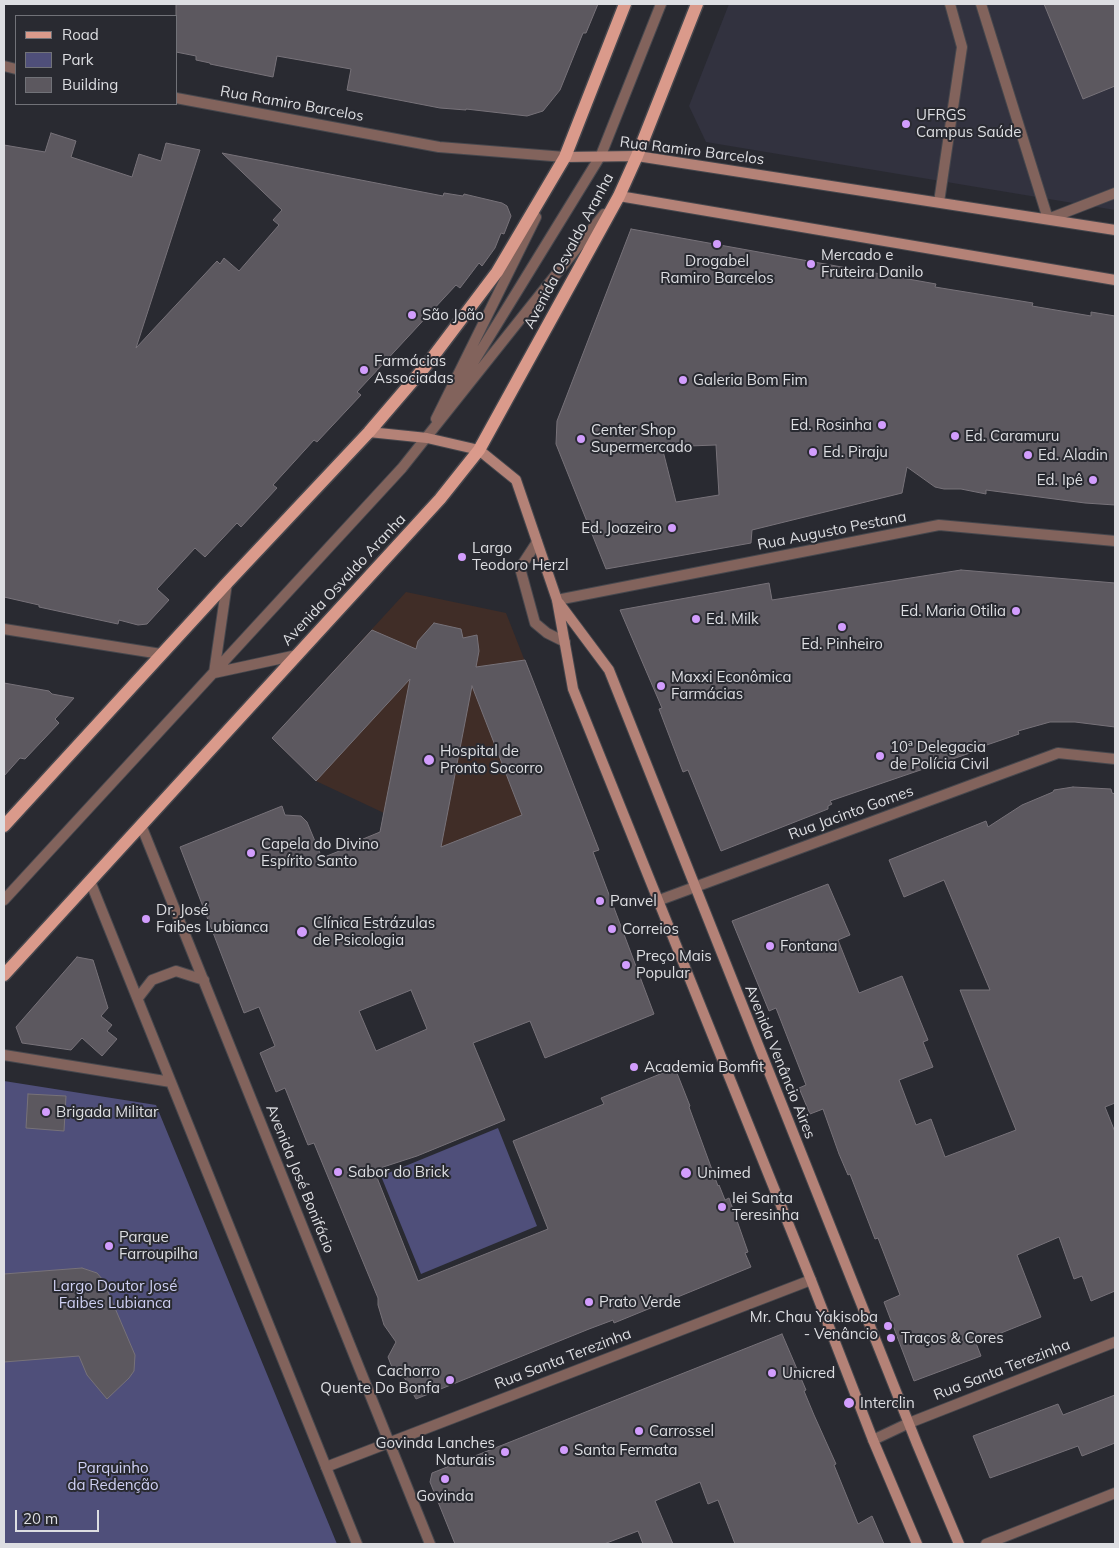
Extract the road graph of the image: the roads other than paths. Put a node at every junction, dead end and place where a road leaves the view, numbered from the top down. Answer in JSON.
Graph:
{"nodes":[{"id":1,"x":625,"y":4,"type":"edge"},
{"id":2,"x":661,"y":4,"type":"edge"},
{"id":3,"x":697,"y":4,"type":"edge"},
{"id":4,"x":950,"y":4,"type":"edge"},
{"id":5,"x":981,"y":4,"type":"edge"},
{"id":6,"x":178,"y":98,"type":"edge"},
{"id":7,"x":601,"y":156,"type":"junction"},
{"id":8,"x":637,"y":156,"type":"junction"},
{"id":9,"x":565,"y":157,"type":"junction"},
{"id":10,"x":1115,"y":193,"type":"edge"},
{"id":11,"x":619,"y":196,"type":"junction"},
{"id":12,"x":939,"y":202,"type":"junction"},
{"id":13,"x":1048,"y":219,"type":"junction"},
{"id":14,"x":1115,"y":230,"type":"edge"},
{"id":15,"x":1115,"y":280,"type":"edge"},
{"id":16,"x":369,"y":432,"type":"junction"},
{"id":17,"x":427,"y":438,"type":"junction"},
{"id":18,"x":479,"y":450,"type":"junction"},
{"id":19,"x":1115,"y":541,"type":"edge"},
{"id":20,"x":537,"y":542,"type":"junction"},
{"id":21,"x":227,"y":583,"type":"junction"},
{"id":22,"x":557,"y":600,"type":"junction"},
{"id":23,"x":4,"y":628,"type":"edge"},
{"id":24,"x":565,"y":642,"type":"junction"},
{"id":25,"x":161,"y":654,"type":"junction"},
{"id":26,"x":297,"y":655,"type":"junction"},
{"id":27,"x":214,"y":673,"type":"junction"},
{"id":28,"x":1115,"y":759,"type":"edge"},
{"id":29,"x":141,"y":825,"type":"junction"},
{"id":30,"x":4,"y":826,"type":"edge"},
{"id":31,"x":90,"y":881,"type":"junction"},
{"id":32,"x":694,"y":886,"type":"junction"},
{"id":33,"x":4,"y":900,"type":"edge"},
{"id":34,"x":657,"y":901,"type":"junction"},
{"id":35,"x":4,"y":975,"type":"edge"},
{"id":36,"x":204,"y":980,"type":"junction"},
{"id":37,"x":138,"y":998,"type":"junction"},
{"id":38,"x":4,"y":1055,"type":"edge"},
{"id":39,"x":171,"y":1082,"type":"junction"},
{"id":40,"x":811,"y":1280,"type":"junction"},
{"id":41,"x":1115,"y":1342,"type":"edge"},
{"id":42,"x":909,"y":1423,"type":"junction"},
{"id":43,"x":873,"y":1440,"type":"junction"},
{"id":44,"x":389,"y":1442,"type":"junction"},
{"id":45,"x":326,"y":1467,"type":"junction"},
{"id":46,"x":1115,"y":1493,"type":"edge"},
{"id":47,"x":357,"y":1544,"type":"edge"},
{"id":48,"x":430,"y":1544,"type":"edge"},
{"id":49,"x":917,"y":1544,"type":"edge"},
{"id":50,"x":959,"y":1544,"type":"edge"},
{"id":51,"x":986,"y":1544,"type":"edge"}],
"edges":[{"from":1,"to":9,"type":"main road"},
{"from":2,"to":7,"type":"street"},
{"from":3,"to":8,"type":"main road","name":"Avenida Osvaldo Aranha"},
{"from":4,"to":12,"type":"street"},
{"from":5,"to":13,"type":"street"},
{"from":6,"to":9,"type":"street","name":"Rua Ramiro Barcelos"},
{"from":7,"to":8,"type":"main road","name":"Rua Ramiro Barcelos"},
{"from":7,"to":9,"type":"main road","name":"Rua Ramiro Barcelos"},
{"from":7,"to":17,"type":"street"},
{"from":8,"to":11,"type":"main road","name":"Avenida Osvaldo Aranha"},
{"from":8,"to":12,"type":"main road","name":"Rua Ramiro Barcelos"},
{"from":9,"to":16,"type":"main road"},
{"from":9,"to":17,"type":"street"},
{"from":10,"to":13,"type":"street"},
{"from":11,"to":15,"type":"main road"},
{"from":11,"to":17,"type":"street"},
{"from":11,"to":18,"type":"main road","name":"Avenida Osvaldo Aranha"},
{"from":12,"to":13,"type":"main road","name":"Rua Ramiro Barcelos"},
{"from":13,"to":14,"type":"main road","name":"Rua Ramiro Barcelos"},
{"from":16,"to":17,"type":"main road","name":"Avenida Venâncio Aires"},
{"from":16,"to":21,"type":"main road"},
{"from":17,"to":18,"type":"main road","name":"Avenida Venâncio Aires"},
{"from":17,"to":27,"type":"street"},
{"from":18,"to":20,"type":"main road","name":"Avenida Venâncio Aires"},
{"from":18,"to":26,"type":"main road","name":"Avenida Osvaldo Aranha"},
{"from":19,"to":22,"type":"street","name":"Rua Augusto Pestana"},
{"from":20,"to":22,"type":"main road","name":"Avenida Venâncio Aires"},
{"from":20,"to":24,"type":"street"},
{"from":21,"to":25,"type":"main road"},
{"from":21,"to":27,"type":"street"},
{"from":22,"to":24,"type":"main road","name":"Avenida Venâncio Aires"},
{"from":22,"to":32,"type":"main road","name":"Avenida Venâncio Aires"},
{"from":23,"to":25,"type":"street"},
{"from":24,"to":34,"type":"main road","name":"Avenida Venâncio Aires"},
{"from":25,"to":30,"type":"main road"},
{"from":26,"to":27,"type":"street"},
{"from":26,"to":29,"type":"main road","name":"Avenida Osvaldo Aranha"},
{"from":27,"to":33,"type":"street"},
{"from":28,"to":32,"type":"street","name":"Rua Jacinto Gomes"},
{"from":29,"to":31,"type":"main road","name":"Avenida Osvaldo Aranha"},
{"from":29,"to":36,"type":"street","name":"Avenida José Bonifácio"},
{"from":31,"to":35,"type":"main road","name":"Avenida Osvaldo Aranha"},
{"from":31,"to":37,"type":"street"},
{"from":32,"to":34,"type":"street","name":"Rua Jacinto Gomes"},
{"from":32,"to":42,"type":"main road","name":"Avenida Venâncio Aires"},
{"from":34,"to":40,"type":"main road","name":"Avenida Venâncio Aires"},
{"from":36,"to":37,"type":"street"},
{"from":36,"to":44,"type":"street","name":"Avenida José Bonifácio"},
{"from":37,"to":39,"type":"street"},
{"from":38,"to":39,"type":"street"},
{"from":39,"to":45,"type":"street"},
{"from":40,"to":43,"type":"main road","name":"Avenida Venâncio Aires"},
{"from":40,"to":44,"type":"street","name":"Rua Santa Terezinha"},
{"from":41,"to":42,"type":"street","name":"Rua Santa Terezinha"},
{"from":42,"to":43,"type":"street","name":"Rua Santa Terezinha"},
{"from":42,"to":50,"type":"main road","name":"Avenida Venâncio Aires"},
{"from":43,"to":49,"type":"main road","name":"Avenida Venâncio Aires"},
{"from":44,"to":45,"type":"street","name":"Rua Santa Terezinha"},
{"from":44,"to":48,"type":"street","name":"Avenida José Bonifácio"},
{"from":45,"to":47,"type":"street"},
{"from":46,"to":51,"type":"street"}]}
